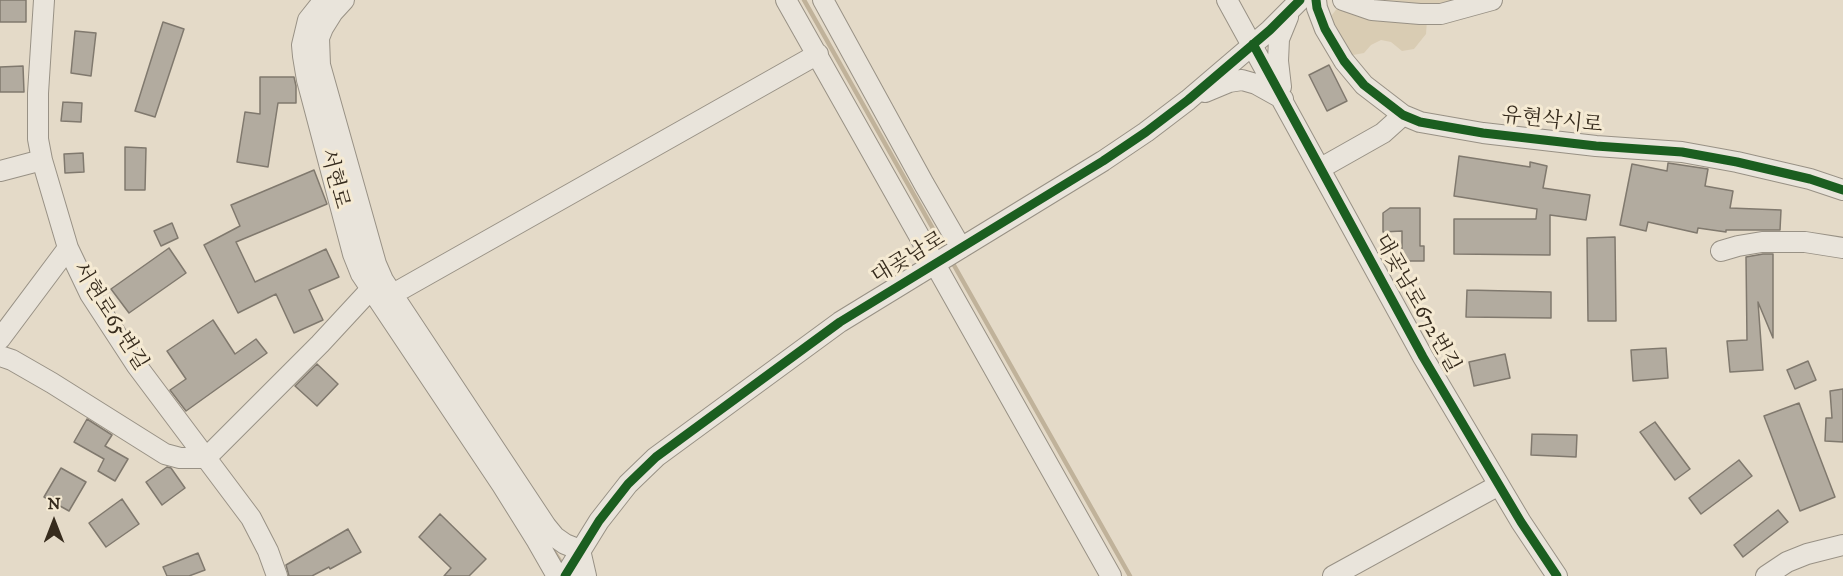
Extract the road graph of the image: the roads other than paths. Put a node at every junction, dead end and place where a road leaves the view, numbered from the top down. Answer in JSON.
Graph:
{"nodes":[{"id":1,"x":44,"y":0,"type":"edge"},
{"id":2,"x":324,"y":0,"type":"edge"},
{"id":3,"x":344,"y":0,"type":"edge"},
{"id":4,"x":786,"y":0,"type":"edge"},
{"id":5,"x":823,"y":0,"type":"edge"},
{"id":6,"x":1227,"y":0,"type":"edge"},
{"id":7,"x":1316,"y":0,"type":"edge"},
{"id":8,"x":1343,"y":0,"type":"edge"},
{"id":9,"x":1492,"y":0,"type":"edge"},
{"id":10,"x":1296,"y":4,"type":"edge"},
{"id":11,"x":1253,"y":44,"type":"junction"},
{"id":12,"x":818,"y":54,"type":"junction"},
{"id":13,"x":1283,"y":99,"type":"junction"},
{"id":14,"x":1188,"y":100,"type":"junction"},
{"id":15,"x":1403,"y":115,"type":"junction"},
{"id":16,"x":42,"y":160,"type":"junction"},
{"id":17,"x":1321,"y":168,"type":"junction"},
{"id":18,"x":0,"y":171,"type":"edge"},
{"id":19,"x":1843,"y":190,"type":"edge"},
{"id":20,"x":68,"y":248,"type":"junction"},
{"id":21,"x":1843,"y":248,"type":"edge"},
{"id":22,"x":959,"y":249,"type":"junction"},
{"id":23,"x":1721,"y":251,"type":"dead end"},
{"id":24,"x":937,"y":262,"type":"junction"},
{"id":25,"x":370,"y":290,"type":"junction"},
{"id":26,"x":393,"y":294,"type":"junction"},
{"id":27,"x":0,"y":339,"type":"edge"},
{"id":28,"x":0,"y":356,"type":"edge"},
{"id":29,"x":206,"y":458,"type":"junction"},
{"id":30,"x":1499,"y":485,"type":"junction"},
{"id":31,"x":1843,"y":545,"type":"edge"},
{"id":32,"x":580,"y":550,"type":"junction"},
{"id":33,"x":277,"y":576,"type":"edge"},
{"id":34,"x":557,"y":576,"type":"edge"},
{"id":35,"x":565,"y":576,"type":"edge"},
{"id":36,"x":586,"y":576,"type":"edge"},
{"id":37,"x":1111,"y":576,"type":"edge"},
{"id":38,"x":1333,"y":576,"type":"edge"},
{"id":39,"x":1557,"y":576,"type":"edge"},
{"id":40,"x":1766,"y":576,"type":"edge"}],
"edges":[{"from":1,"to":16,"type":"street","name":"서현로65번길"},
{"from":2,"to":25,"type":"street","name":"서현로"},
{"from":3,"to":26,"type":"street"},
{"from":4,"to":12,"type":"street"},
{"from":5,"to":22,"type":"street"},
{"from":6,"to":11,"type":"street","name":"대곶남로672번길"},
{"from":7,"to":15,"type":"street","name":"유현삭시로"},
{"from":8,"to":9,"type":"street"},
{"from":10,"to":11,"type":"street","name":"대곶남로"},
{"from":10,"to":13,"type":"street"},
{"from":11,"to":13,"type":"street","name":"대곶남로672번길"},
{"from":11,"to":14,"type":"street","name":"대곶남로"},
{"from":12,"to":24,"type":"street"},
{"from":12,"to":26,"type":"street"},
{"from":13,"to":14,"type":"street"},
{"from":13,"to":17,"type":"street","name":"대곶남로672번길"},
{"from":14,"to":22,"type":"street","name":"대곶남로"},
{"from":15,"to":17,"type":"street"},
{"from":15,"to":19,"type":"street","name":"유현삭시로"},
{"from":16,"to":18,"type":"street"},
{"from":16,"to":20,"type":"street","name":"서현로65번길"},
{"from":17,"to":30,"type":"street","name":"대곶남로672번길"},
{"from":20,"to":27,"type":"street"},
{"from":20,"to":29,"type":"street","name":"서현로65번길"},
{"from":21,"to":23,"type":"street"},
{"from":22,"to":24,"type":"street","name":"대곶남로"},
{"from":24,"to":32,"type":"street","name":"대곶남로"},
{"from":24,"to":37,"type":"street"},
{"from":25,"to":29,"type":"street"},
{"from":25,"to":34,"type":"street","name":"서현로"},
{"from":26,"to":32,"type":"street"},
{"from":28,"to":29,"type":"street"},
{"from":29,"to":33,"type":"street","name":"서현로65번길"},
{"from":30,"to":38,"type":"street"},
{"from":30,"to":39,"type":"street","name":"대곶남로672번길"},
{"from":31,"to":40,"type":"street"},
{"from":32,"to":35,"type":"street","name":"대곶남로"},
{"from":32,"to":36,"type":"street"}]}
